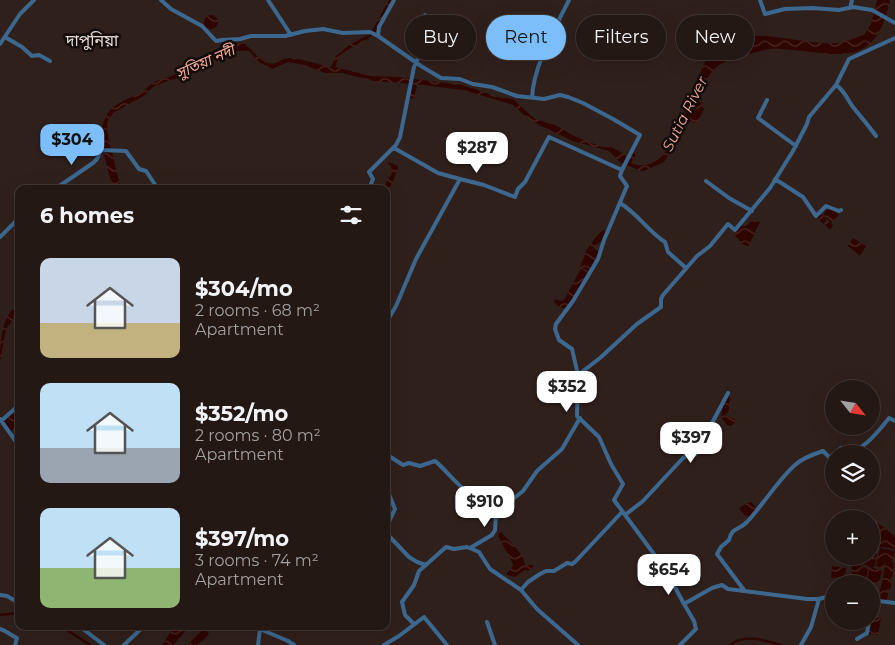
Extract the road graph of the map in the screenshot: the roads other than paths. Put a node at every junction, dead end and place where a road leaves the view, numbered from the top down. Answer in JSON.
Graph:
{"nodes":[{"id":1,"x":34,"y":0,"type":"edge"},
{"id":2,"x":161,"y":0,"type":"edge"},
{"id":3,"x":268,"y":0,"type":"edge"},
{"id":4,"x":394,"y":0,"type":"edge"},
{"id":5,"x":569,"y":0,"type":"edge"},
{"id":6,"x":760,"y":0,"type":"edge"},
{"id":7,"x":852,"y":0,"type":"edge"},
{"id":8,"x":850,"y":8,"type":"junction"},
{"id":9,"x":893,"y":21,"type":"edge"},
{"id":10,"x":291,"y":35,"type":"junction"},
{"id":11,"x":377,"y":36,"type":"junction"},
{"id":12,"x":5,"y":37,"type":"junction"},
{"id":13,"x":895,"y":38,"type":"edge"},
{"id":14,"x":0,"y":44,"type":"edge"},
{"id":15,"x":417,"y":60,"type":"edge"},
{"id":16,"x":50,"y":61,"type":"dead end"},
{"id":17,"x":416,"y":63,"type":"junction"},
{"id":18,"x":836,"y":85,"type":"junction"},
{"id":19,"x":532,"y":98,"type":"junction"},
{"id":20,"x":767,"y":100,"type":"dead end"},
{"id":21,"x":876,"y":136,"type":"dead end"},
{"id":22,"x":796,"y":146,"type":"junction"},
{"id":23,"x":394,"y":148,"type":"junction"},
{"id":24,"x":622,"y":170,"type":"junction"},
{"id":25,"x":460,"y":179,"type":"junction"},
{"id":26,"x":775,"y":179,"type":"junction"},
{"id":27,"x":706,"y":181,"type":"dead end"},
{"id":28,"x":61,"y":185,"type":"edge"},
{"id":29,"x":155,"y":185,"type":"edge"},
{"id":30,"x":371,"y":185,"type":"edge"},
{"id":31,"x":620,"y":203,"type":"junction"},
{"id":32,"x":841,"y":210,"type":"dead end"},
{"id":33,"x":752,"y":211,"type":"junction"},
{"id":34,"x":15,"y":222,"type":"edge"},
{"id":35,"x":0,"y":237,"type":"edge"},
{"id":36,"x":686,"y":268,"type":"junction"},
{"id":37,"x":390,"y":316,"type":"edge"},
{"id":38,"x":578,"y":375,"type":"junction"},
{"id":39,"x":728,"y":393,"type":"dead end"},
{"id":40,"x":15,"y":408,"type":"edge"},
{"id":41,"x":580,"y":418,"type":"junction"},
{"id":42,"x":1,"y":420,"type":"edge"},
{"id":43,"x":895,"y":421,"type":"edge"},
{"id":44,"x":15,"y":440,"type":"edge"},
{"id":45,"x":863,"y":445,"type":"edge"},
{"id":46,"x":825,"y":453,"type":"edge"},
{"id":47,"x":390,"y":457,"type":"edge"},
{"id":48,"x":390,"y":497,"type":"edge"},
{"id":49,"x":498,"y":510,"type":"junction"},
{"id":50,"x":623,"y":513,"type":"junction"},
{"id":51,"x":390,"y":520,"type":"edge"},
{"id":52,"x":390,"y":537,"type":"edge"},
{"id":53,"x":470,"y":548,"type":"junction"},
{"id":54,"x":426,"y":565,"type":"junction"},
{"id":55,"x":521,"y":590,"type":"junction"},
{"id":56,"x":744,"y":590,"type":"junction"},
{"id":57,"x":0,"y":595,"type":"edge"},
{"id":58,"x":825,"y":597,"type":"edge"},
{"id":59,"x":819,"y":599,"type":"junction"},
{"id":60,"x":15,"y":601,"type":"edge"},
{"id":61,"x":880,"y":601,"type":"edge"},
{"id":62,"x":895,"y":603,"type":"edge"},
{"id":63,"x":684,"y":604,"type":"junction"},
{"id":64,"x":487,"y":622,"type":"dead end"},
{"id":65,"x":414,"y":624,"type":"junction"},
{"id":66,"x":0,"y":629,"type":"edge"},
{"id":67,"x":84,"y":630,"type":"edge"},
{"id":68,"x":140,"y":630,"type":"edge"},
{"id":69,"x":259,"y":630,"type":"edge"},
{"id":70,"x":263,"y":630,"type":"edge"},
{"id":71,"x":868,"y":630,"type":"edge"},
{"id":72,"x":857,"y":639,"type":"dead end"},
{"id":73,"x":15,"y":645,"type":"edge"},
{"id":74,"x":104,"y":645,"type":"edge"},
{"id":75,"x":124,"y":645,"type":"edge"},
{"id":76,"x":258,"y":645,"type":"edge"},
{"id":77,"x":294,"y":645,"type":"edge"},
{"id":78,"x":384,"y":645,"type":"edge"},
{"id":79,"x":447,"y":645,"type":"edge"},
{"id":80,"x":495,"y":645,"type":"edge"},
{"id":81,"x":578,"y":645,"type":"edge"},
{"id":82,"x":680,"y":645,"type":"edge"},
{"id":83,"x":801,"y":645,"type":"edge"}],
"edges":[{"from":1,"to":12,"type":"street"},
{"from":2,"to":10,"type":"street"},
{"from":3,"to":10,"type":"street"},
{"from":4,"to":11,"type":"street"},
{"from":5,"to":19,"type":"street"},
{"from":6,"to":8,"type":"street"},
{"from":7,"to":8,"type":"street"},
{"from":8,"to":9,"type":"street"},
{"from":10,"to":11,"type":"street"},
{"from":11,"to":17,"type":"street"},
{"from":12,"to":14,"type":"street"},
{"from":12,"to":16,"type":"street"},
{"from":13,"to":18,"type":"street"},
{"from":15,"to":17,"type":"street"},
{"from":17,"to":19,"type":"street"},
{"from":17,"to":23,"type":"street"},
{"from":18,"to":21,"type":"street"},
{"from":18,"to":22,"type":"street"},
{"from":19,"to":24,"type":"street"},
{"from":20,"to":22,"type":"street"},
{"from":22,"to":26,"type":"street"},
{"from":23,"to":25,"type":"street"},
{"from":23,"to":30,"type":"street"},
{"from":24,"to":25,"type":"street"},
{"from":24,"to":31,"type":"street"},
{"from":25,"to":37,"type":"street"},
{"from":26,"to":32,"type":"street"},
{"from":26,"to":33,"type":"street"},
{"from":27,"to":33,"type":"street"},
{"from":28,"to":29,"type":"street"},
{"from":31,"to":36,"type":"street"},
{"from":31,"to":38,"type":"street"},
{"from":33,"to":36,"type":"street"},
{"from":34,"to":35,"type":"street"},
{"from":36,"to":38,"type":"street"},
{"from":38,"to":41,"type":"street"},
{"from":39,"to":50,"type":"street"},
{"from":40,"to":42,"type":"street"},
{"from":41,"to":49,"type":"street"},
{"from":41,"to":50,"type":"street"},
{"from":42,"to":44,"type":"street"},
{"from":43,"to":45,"type":"street"},
{"from":46,"to":56,"type":"street"},
{"from":47,"to":49,"type":"street"},
{"from":48,"to":51,"type":"street"},
{"from":49,"to":53,"type":"street"},
{"from":50,"to":55,"type":"street"},
{"from":50,"to":63,"type":"street"},
{"from":52,"to":54,"type":"street"},
{"from":53,"to":54,"type":"street"},
{"from":53,"to":55,"type":"street"},
{"from":54,"to":65,"type":"street"},
{"from":55,"to":81,"type":"street"},
{"from":56,"to":59,"type":"street"},
{"from":56,"to":63,"type":"street"},
{"from":57,"to":60,"type":"street"},
{"from":58,"to":59,"type":"street"},
{"from":59,"to":83,"type":"street"},
{"from":61,"to":62,"type":"street"},
{"from":63,"to":82,"type":"street"},
{"from":64,"to":80,"type":"street"},
{"from":65,"to":78,"type":"street"},
{"from":65,"to":79,"type":"street"},
{"from":66,"to":73,"type":"street"},
{"from":67,"to":74,"type":"street"},
{"from":68,"to":75,"type":"street"},
{"from":69,"to":76,"type":"street"},
{"from":70,"to":77,"type":"street"},
{"from":71,"to":72,"type":"street"}]}
